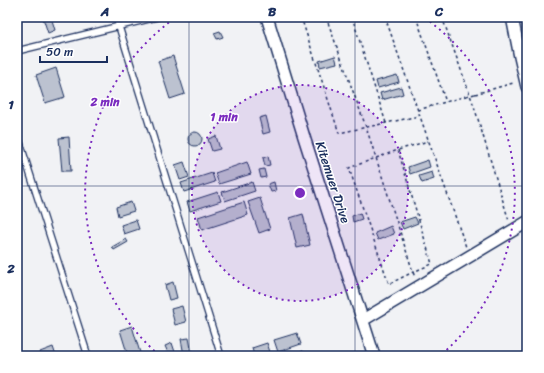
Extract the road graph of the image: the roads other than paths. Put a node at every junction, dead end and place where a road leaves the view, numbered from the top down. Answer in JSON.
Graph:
{"nodes":[{"id":1,"x":116,"y":17,"type":"edge"},
{"id":2,"x":157,"y":17,"type":"edge"},
{"id":3,"x":267,"y":17,"type":"edge"},
{"id":4,"x":512,"y":17,"type":"edge"},
{"id":5,"x":119,"y":26,"type":"junction"},
{"id":6,"x":17,"y":51,"type":"edge"},
{"id":7,"x":527,"y":87,"type":"edge"},
{"id":8,"x":17,"y":133,"type":"edge"},
{"id":9,"x":527,"y":222,"type":"edge"},
{"id":10,"x":363,"y":320,"type":"junction"},
{"id":11,"x":88,"y":356,"type":"edge"},
{"id":12,"x":221,"y":356,"type":"edge"},
{"id":13,"x":374,"y":356,"type":"edge"}],
"edges":[{"from":1,"to":5,"type":"lane"},
{"from":2,"to":5,"type":"lane"},
{"from":3,"to":10,"type":"street","name":"Kitemuer Drive"},
{"from":4,"to":7,"type":"street"},
{"from":5,"to":6,"type":"lane"},
{"from":5,"to":12,"type":"lane"},
{"from":8,"to":11,"type":"lane"},
{"from":9,"to":10,"type":"street"},
{"from":10,"to":13,"type":"street","name":"Kitemuer Drive"}]}
